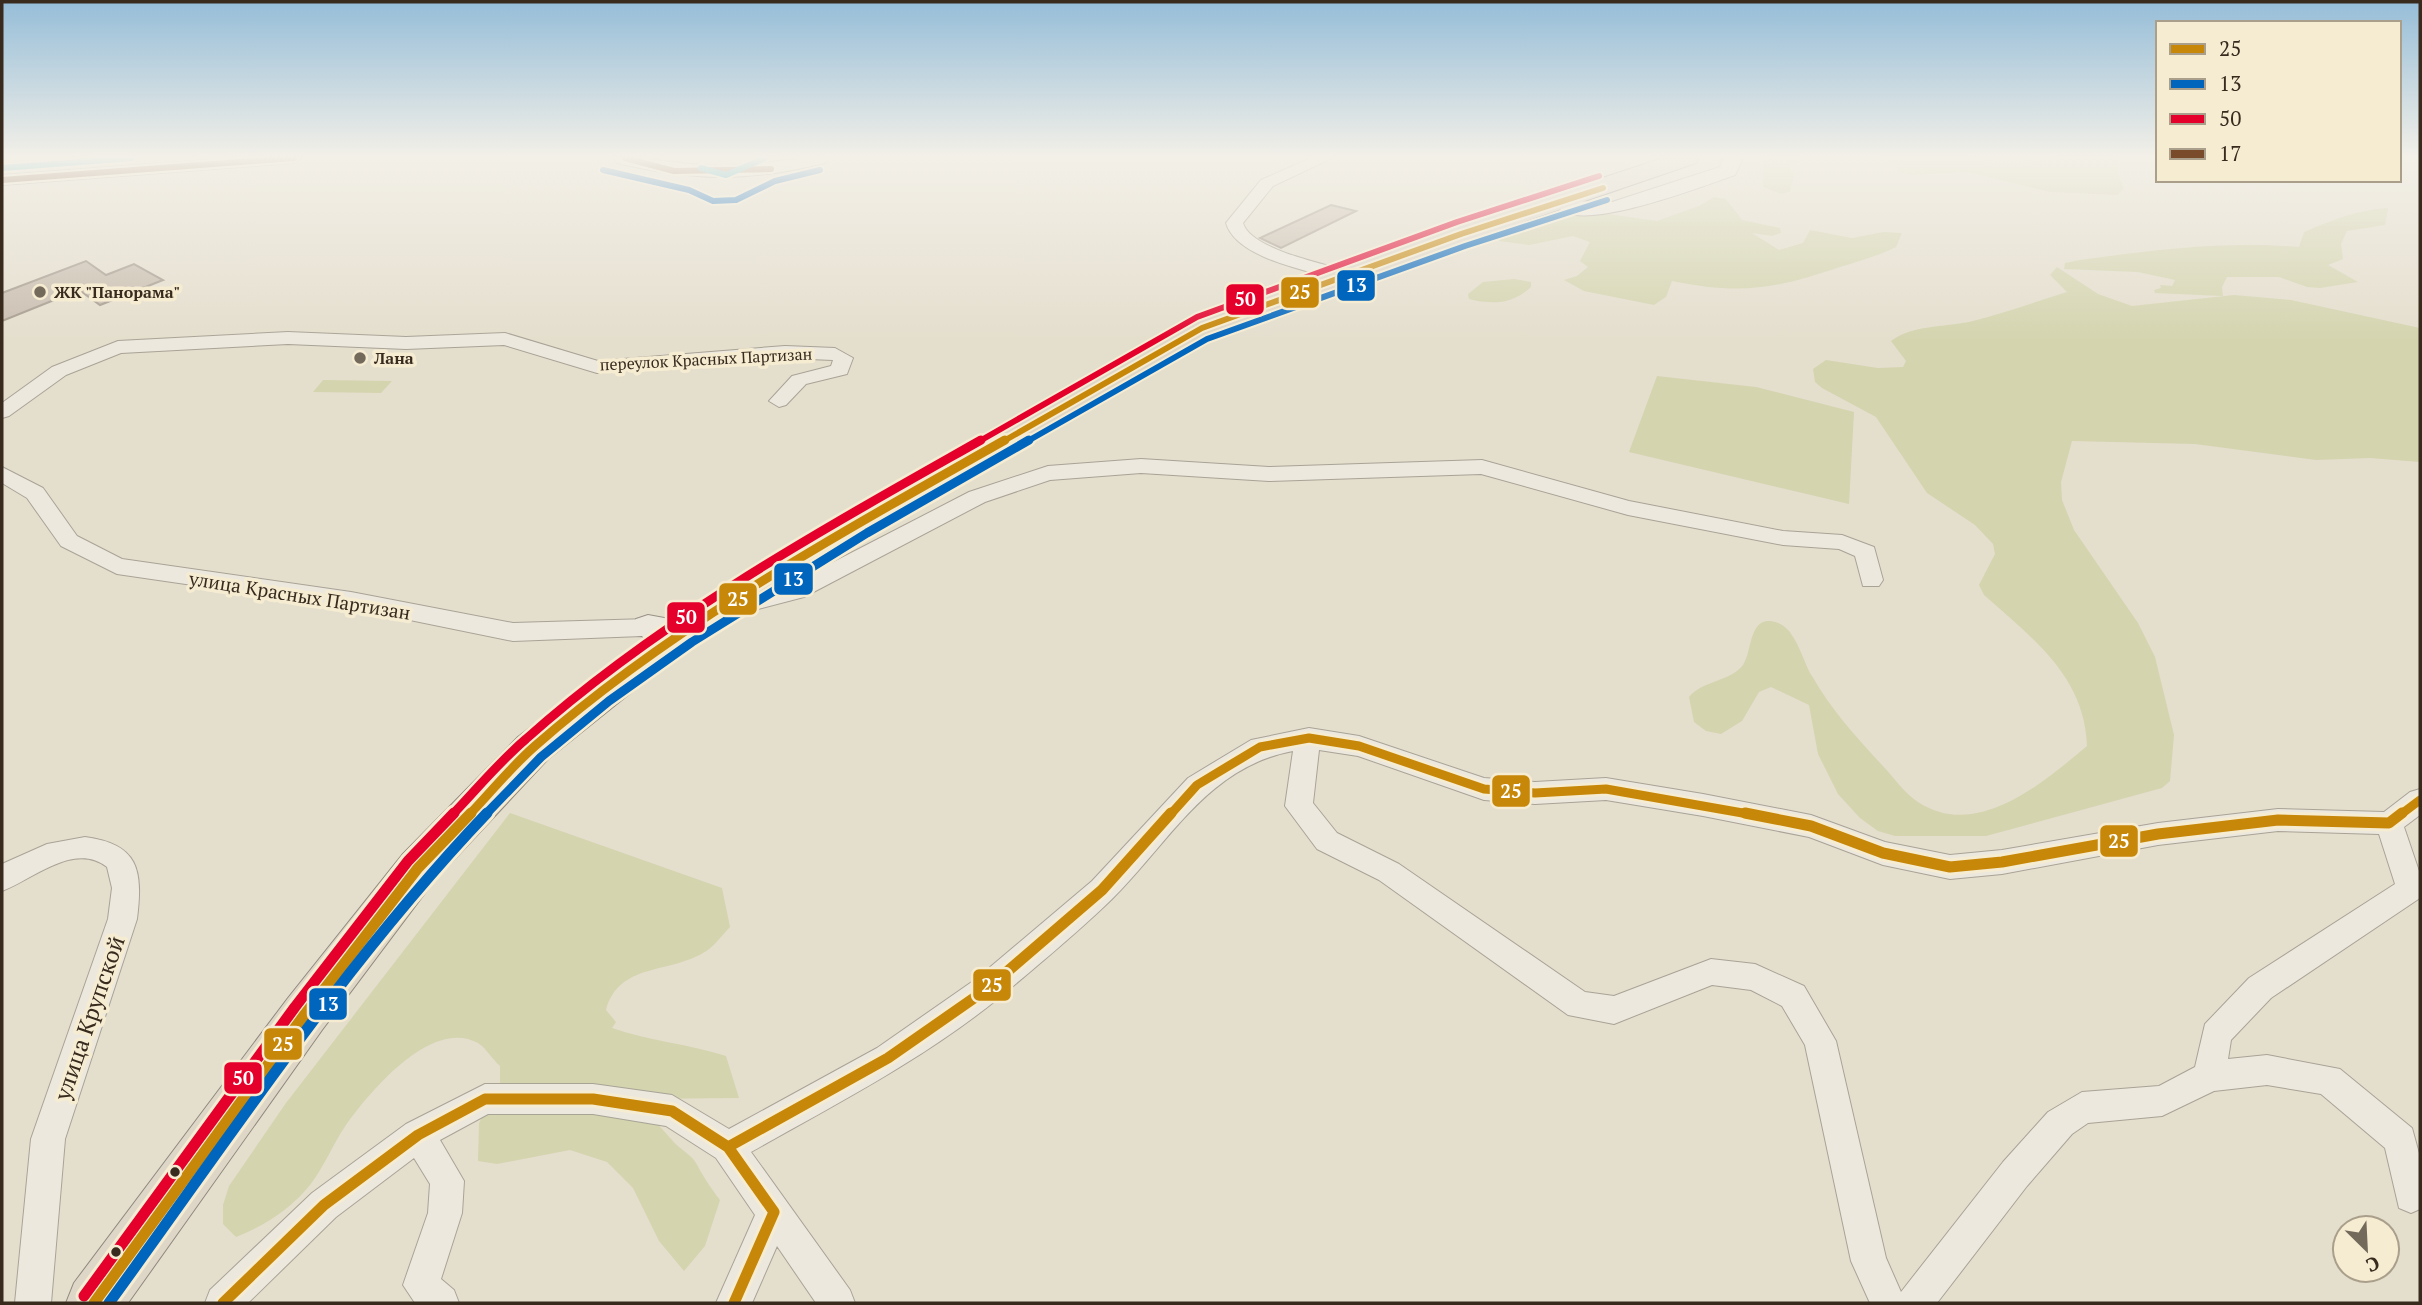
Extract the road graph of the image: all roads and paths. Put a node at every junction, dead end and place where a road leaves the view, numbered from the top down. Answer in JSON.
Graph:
{"nodes":[{"id":1,"x":1237,"y":219,"type":"edge"},
{"id":2,"x":1512,"y":219,"type":"edge"},
{"id":3,"x":1532,"y":219,"type":"edge"},
{"id":4,"x":1345,"y":276,"type":"junction"},
{"id":5,"x":779,"y":401,"type":"dead end"},
{"id":6,"x":2,"y":412,"type":"edge"},
{"id":7,"x":2,"y":474,"type":"edge"},
{"id":8,"x":1871,"y":580,"type":"dead end"},
{"id":9,"x":758,"y":601,"type":"junction"},
{"id":10,"x":658,"y":632,"type":"junction"},
{"id":11,"x":1309,"y":738,"type":"junction"},
{"id":12,"x":2420,"y":800,"type":"edge"},
{"id":13,"x":2389,"y":823,"type":"junction"},
{"id":14,"x":2,"y":878,"type":"edge"},
{"id":15,"x":2210,"y":1076,"type":"junction"},
{"id":16,"x":418,"y":1135,"type":"junction"},
{"id":17,"x":728,"y":1147,"type":"junction"},
{"id":18,"x":2411,"y":1196,"type":"dead end"},
{"id":19,"x":774,"y":1212,"type":"junction"},
{"id":20,"x":98,"y":1300,"type":"edge"},
{"id":21,"x":33,"y":1303,"type":"edge"},
{"id":22,"x":223,"y":1303,"type":"edge"},
{"id":23,"x":441,"y":1303,"type":"edge"},
{"id":24,"x":734,"y":1303,"type":"edge"},
{"id":25,"x":837,"y":1303,"type":"edge"},
{"id":26,"x":1888,"y":1303,"type":"edge"},
{"id":27,"x":1915,"y":1303,"type":"edge"}],
"edges":[{"from":1,"to":4,"type":"street"},
{"from":2,"to":4,"type":"highway"},
{"from":3,"to":9,"type":"highway"},
{"from":4,"to":10,"type":"highway"},
{"from":5,"to":6,"type":"street","name":"переулок Красных Партизан"},
{"from":7,"to":10,"type":"street","name":"улица Красных Партизан"},
{"from":8,"to":9,"type":"street"},
{"from":9,"to":20,"type":"highway"},
{"from":10,"to":20,"type":"highway"},
{"from":11,"to":13,"type":"street"},
{"from":11,"to":17,"type":"street"},
{"from":11,"to":26,"type":"street"},
{"from":12,"to":13,"type":"street"},
{"from":13,"to":15,"type":"street"},
{"from":14,"to":21,"type":"street","name":"улица Крупской"},
{"from":15,"to":18,"type":"street"},
{"from":15,"to":27,"type":"street"},
{"from":16,"to":17,"type":"street"},
{"from":16,"to":22,"type":"street"},
{"from":16,"to":23,"type":"street"},
{"from":17,"to":19,"type":"street"},
{"from":19,"to":24,"type":"street"},
{"from":19,"to":25,"type":"street"}]}
